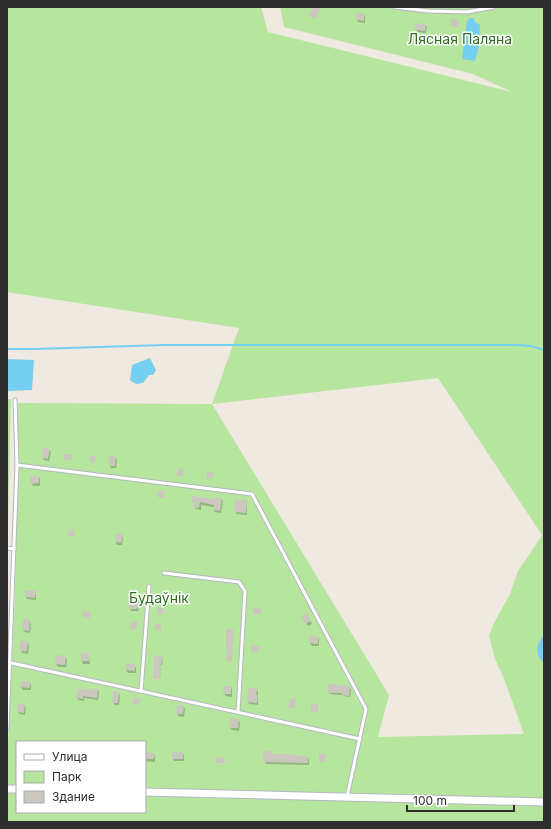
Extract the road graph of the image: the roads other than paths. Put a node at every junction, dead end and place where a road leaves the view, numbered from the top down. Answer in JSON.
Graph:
{"nodes":[{"id":1,"x":394,"y":7,"type":"edge"},
{"id":2,"x":494,"y":7,"type":"edge"},
{"id":3,"x":15,"y":400,"type":"dead end"},
{"id":4,"x":17,"y":465,"type":"junction"},
{"id":5,"x":7,"y":548,"type":"edge"},
{"id":6,"x":14,"y":549,"type":"junction"},
{"id":7,"x":164,"y":573,"type":"dead end"},
{"id":8,"x":149,"y":586,"type":"dead end"},
{"id":9,"x":8,"y":662,"type":"edge"},
{"id":10,"x":141,"y":691,"type":"junction"},
{"id":11,"x":238,"y":712,"type":"junction"},
{"id":12,"x":7,"y":729,"type":"edge"},
{"id":13,"x":360,"y":739,"type":"junction"},
{"id":14,"x":146,"y":792,"type":"edge"},
{"id":15,"x":346,"y":797,"type":"junction"},
{"id":16,"x":544,"y":802,"type":"edge"}],
"edges":[{"from":1,"to":2,"type":"lane"},
{"from":3,"to":4,"type":"lane"},
{"from":4,"to":6,"type":"lane"},
{"from":4,"to":13,"type":"lane"},
{"from":5,"to":6,"type":"lane"},
{"from":6,"to":9,"type":"lane"},
{"from":7,"to":11,"type":"lane"},
{"from":8,"to":10,"type":"lane"},
{"from":9,"to":10,"type":"lane"},
{"from":9,"to":12,"type":"lane"},
{"from":10,"to":11,"type":"lane"},
{"from":11,"to":13,"type":"lane"},
{"from":13,"to":15,"type":"lane"},
{"from":14,"to":15,"type":"street"},
{"from":15,"to":16,"type":"street"}]}
